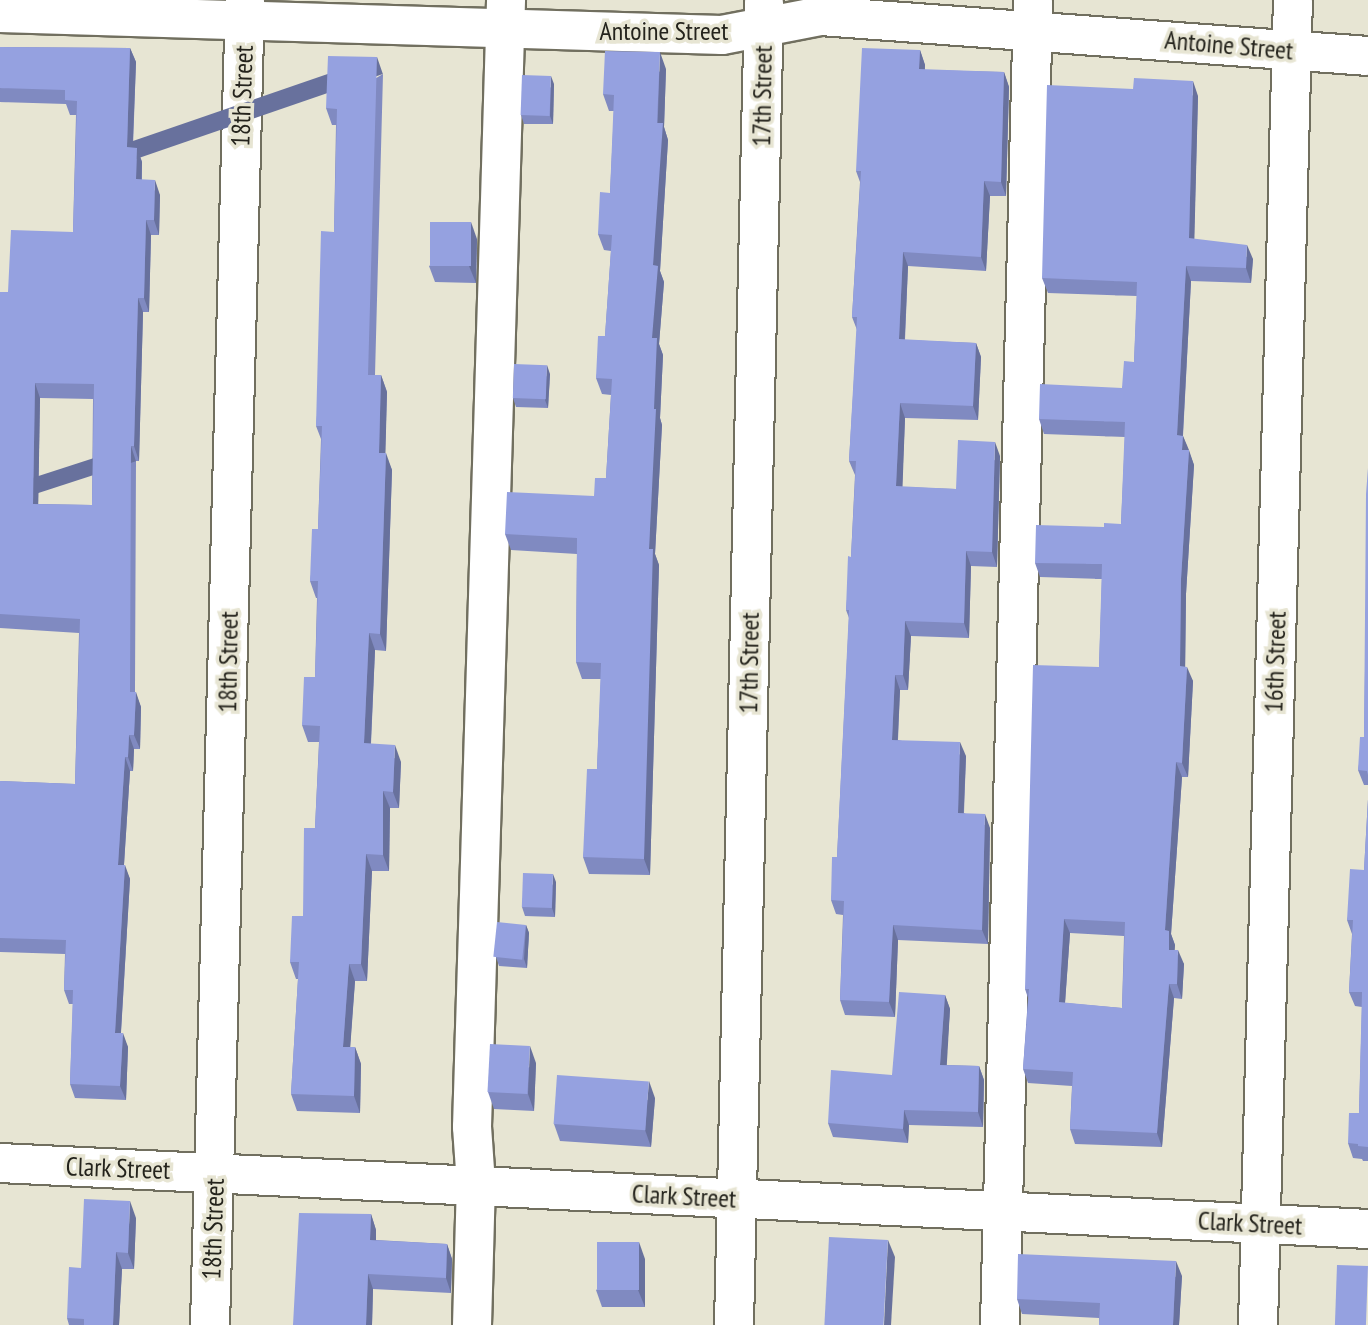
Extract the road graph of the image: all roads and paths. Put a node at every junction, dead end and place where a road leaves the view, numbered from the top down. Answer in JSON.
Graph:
{"nodes":[{"id":1,"x":1293,"y":0,"type":"edge"},
{"id":2,"x":245,"y":10,"type":"edge"},
{"id":3,"x":0,"y":13,"type":"edge"},
{"id":4,"x":506,"y":14,"type":"edge"},
{"id":5,"x":764,"y":14,"type":"edge"},
{"id":6,"x":1032,"y":15,"type":"edge"},
{"id":7,"x":1291,"y":51,"type":"junction"},
{"id":8,"x":1368,"y":56,"type":"edge"},
{"id":9,"x":0,"y":1163,"type":"edge"},
{"id":10,"x":214,"y":1171,"type":"junction"},
{"id":11,"x":476,"y":1184,"type":"junction"},
{"id":12,"x":737,"y":1199,"type":"junction"},
{"id":13,"x":1003,"y":1210,"type":"junction"},
{"id":14,"x":1261,"y":1224,"type":"junction"},
{"id":15,"x":1368,"y":1228,"type":"edge"},
{"id":16,"x":210,"y":1325,"type":"edge"},
{"id":17,"x":472,"y":1325,"type":"edge"},
{"id":18,"x":734,"y":1325,"type":"edge"},
{"id":19,"x":1000,"y":1325,"type":"edge"},
{"id":20,"x":1258,"y":1325,"type":"edge"}],
"edges":[{"from":1,"to":7,"type":"street","name":"16th Street"},
{"from":2,"to":3,"type":"street","name":"Antoine Street"},
{"from":2,"to":4,"type":"street","name":"Antoine Street"},
{"from":2,"to":10,"type":"street","name":"18th Street"},
{"from":4,"to":5,"type":"street","name":"Antoine Street"},
{"from":4,"to":11,"type":"street"},
{"from":5,"to":6,"type":"street","name":"Antoine Street"},
{"from":5,"to":12,"type":"street","name":"17th Street"},
{"from":6,"to":7,"type":"street","name":"Antoine Street"},
{"from":6,"to":13,"type":"street"},
{"from":7,"to":8,"type":"street","name":"Antoine Street"},
{"from":7,"to":14,"type":"street","name":"16th Street"},
{"from":9,"to":10,"type":"street","name":"Clark Street"},
{"from":10,"to":11,"type":"street","name":"Clark Street"},
{"from":10,"to":16,"type":"street","name":"18th Street"},
{"from":11,"to":12,"type":"street","name":"Clark Street"},
{"from":11,"to":17,"type":"street"},
{"from":12,"to":13,"type":"street","name":"Clark Street"},
{"from":12,"to":18,"type":"street","name":"17th Street"},
{"from":13,"to":14,"type":"street","name":"Clark Street"},
{"from":13,"to":19,"type":"street"},
{"from":14,"to":15,"type":"street","name":"Clark Street"},
{"from":14,"to":20,"type":"street","name":"16th Street"}]}
